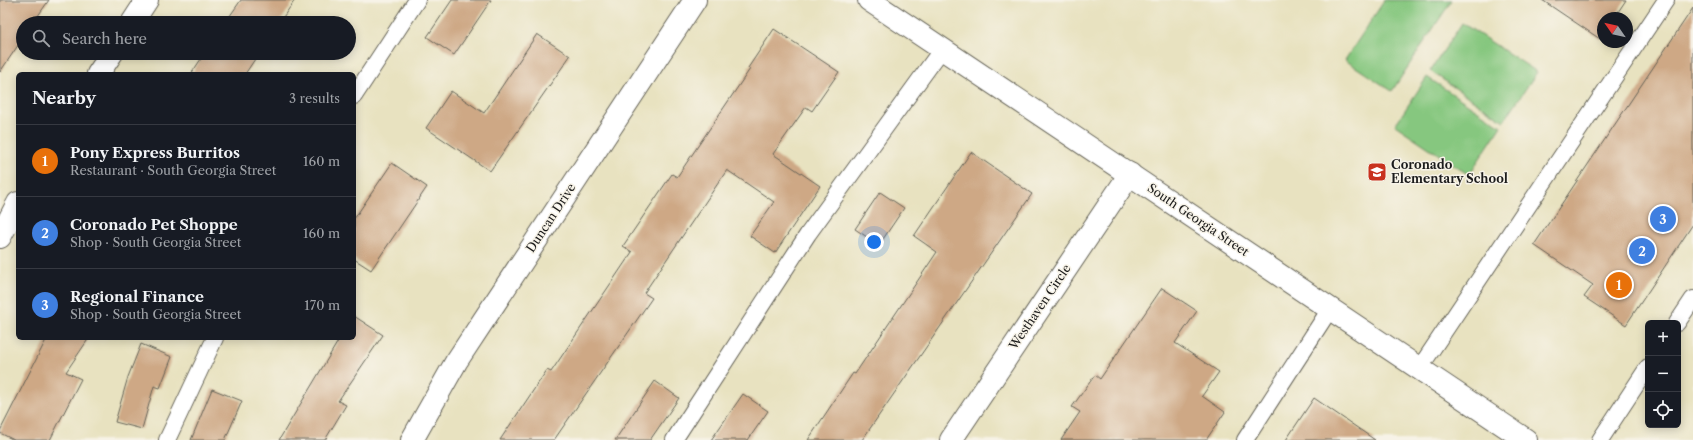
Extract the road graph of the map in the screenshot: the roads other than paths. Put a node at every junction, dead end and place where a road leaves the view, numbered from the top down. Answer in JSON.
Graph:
{"nodes":[{"id":1,"x":147,"y":0,"type":"edge"},
{"id":2,"x":417,"y":0,"type":"edge"},
{"id":3,"x":695,"y":0,"type":"edge"},
{"id":4,"x":870,"y":0,"type":"edge"},
{"id":5,"x":1666,"y":0,"type":"edge"},
{"id":6,"x":137,"y":16,"type":"edge"},
{"id":7,"x":942,"y":49,"type":"junction"},
{"id":8,"x":107,"y":60,"type":"edge"},
{"id":9,"x":99,"y":72,"type":"edge"},
{"id":10,"x":356,"y":93,"type":"edge"},
{"id":11,"x":1130,"y":174,"type":"junction"},
{"id":12,"x":16,"y":207,"type":"edge"},
{"id":13,"x":0,"y":237,"type":"edge"},
{"id":14,"x":1693,"y":299,"type":"edge"},
{"id":15,"x":1330,"y":309,"type":"junction"},
{"id":16,"x":1679,"y":320,"type":"edge"},
{"id":17,"x":214,"y":340,"type":"edge"},
{"id":18,"x":1419,"y":369,"type":"junction"},
{"id":19,"x":1645,"y":372,"type":"edge"},
{"id":20,"x":167,"y":440,"type":"edge"},
{"id":21,"x":412,"y":440,"type":"edge"},
{"id":22,"x":674,"y":440,"type":"edge"},
{"id":23,"x":951,"y":440,"type":"edge"},
{"id":24,"x":1245,"y":440,"type":"edge"},
{"id":25,"x":1526,"y":440,"type":"edge"},
{"id":26,"x":1600,"y":440,"type":"edge"}],
"edges":[{"from":1,"to":6,"type":"street"},
{"from":2,"to":10,"type":"lane"},
{"from":3,"to":21,"type":"street","name":"Duncan Drive"},
{"from":4,"to":7,"type":"street","name":"South Georgia Street"},
{"from":5,"to":18,"type":"lane"},
{"from":7,"to":11,"type":"street","name":"South Georgia Street"},
{"from":7,"to":22,"type":"lane"},
{"from":8,"to":9,"type":"street"},
{"from":11,"to":15,"type":"street","name":"South Georgia Street"},
{"from":11,"to":23,"type":"street","name":"Westhaven Circle"},
{"from":12,"to":13,"type":"street"},
{"from":14,"to":16,"type":"lane"},
{"from":15,"to":18,"type":"street","name":"South Georgia Street"},
{"from":15,"to":24,"type":"lane"},
{"from":17,"to":20,"type":"lane"},
{"from":18,"to":25,"type":"street","name":"South Georgia Street"},
{"from":19,"to":26,"type":"lane"}]}
